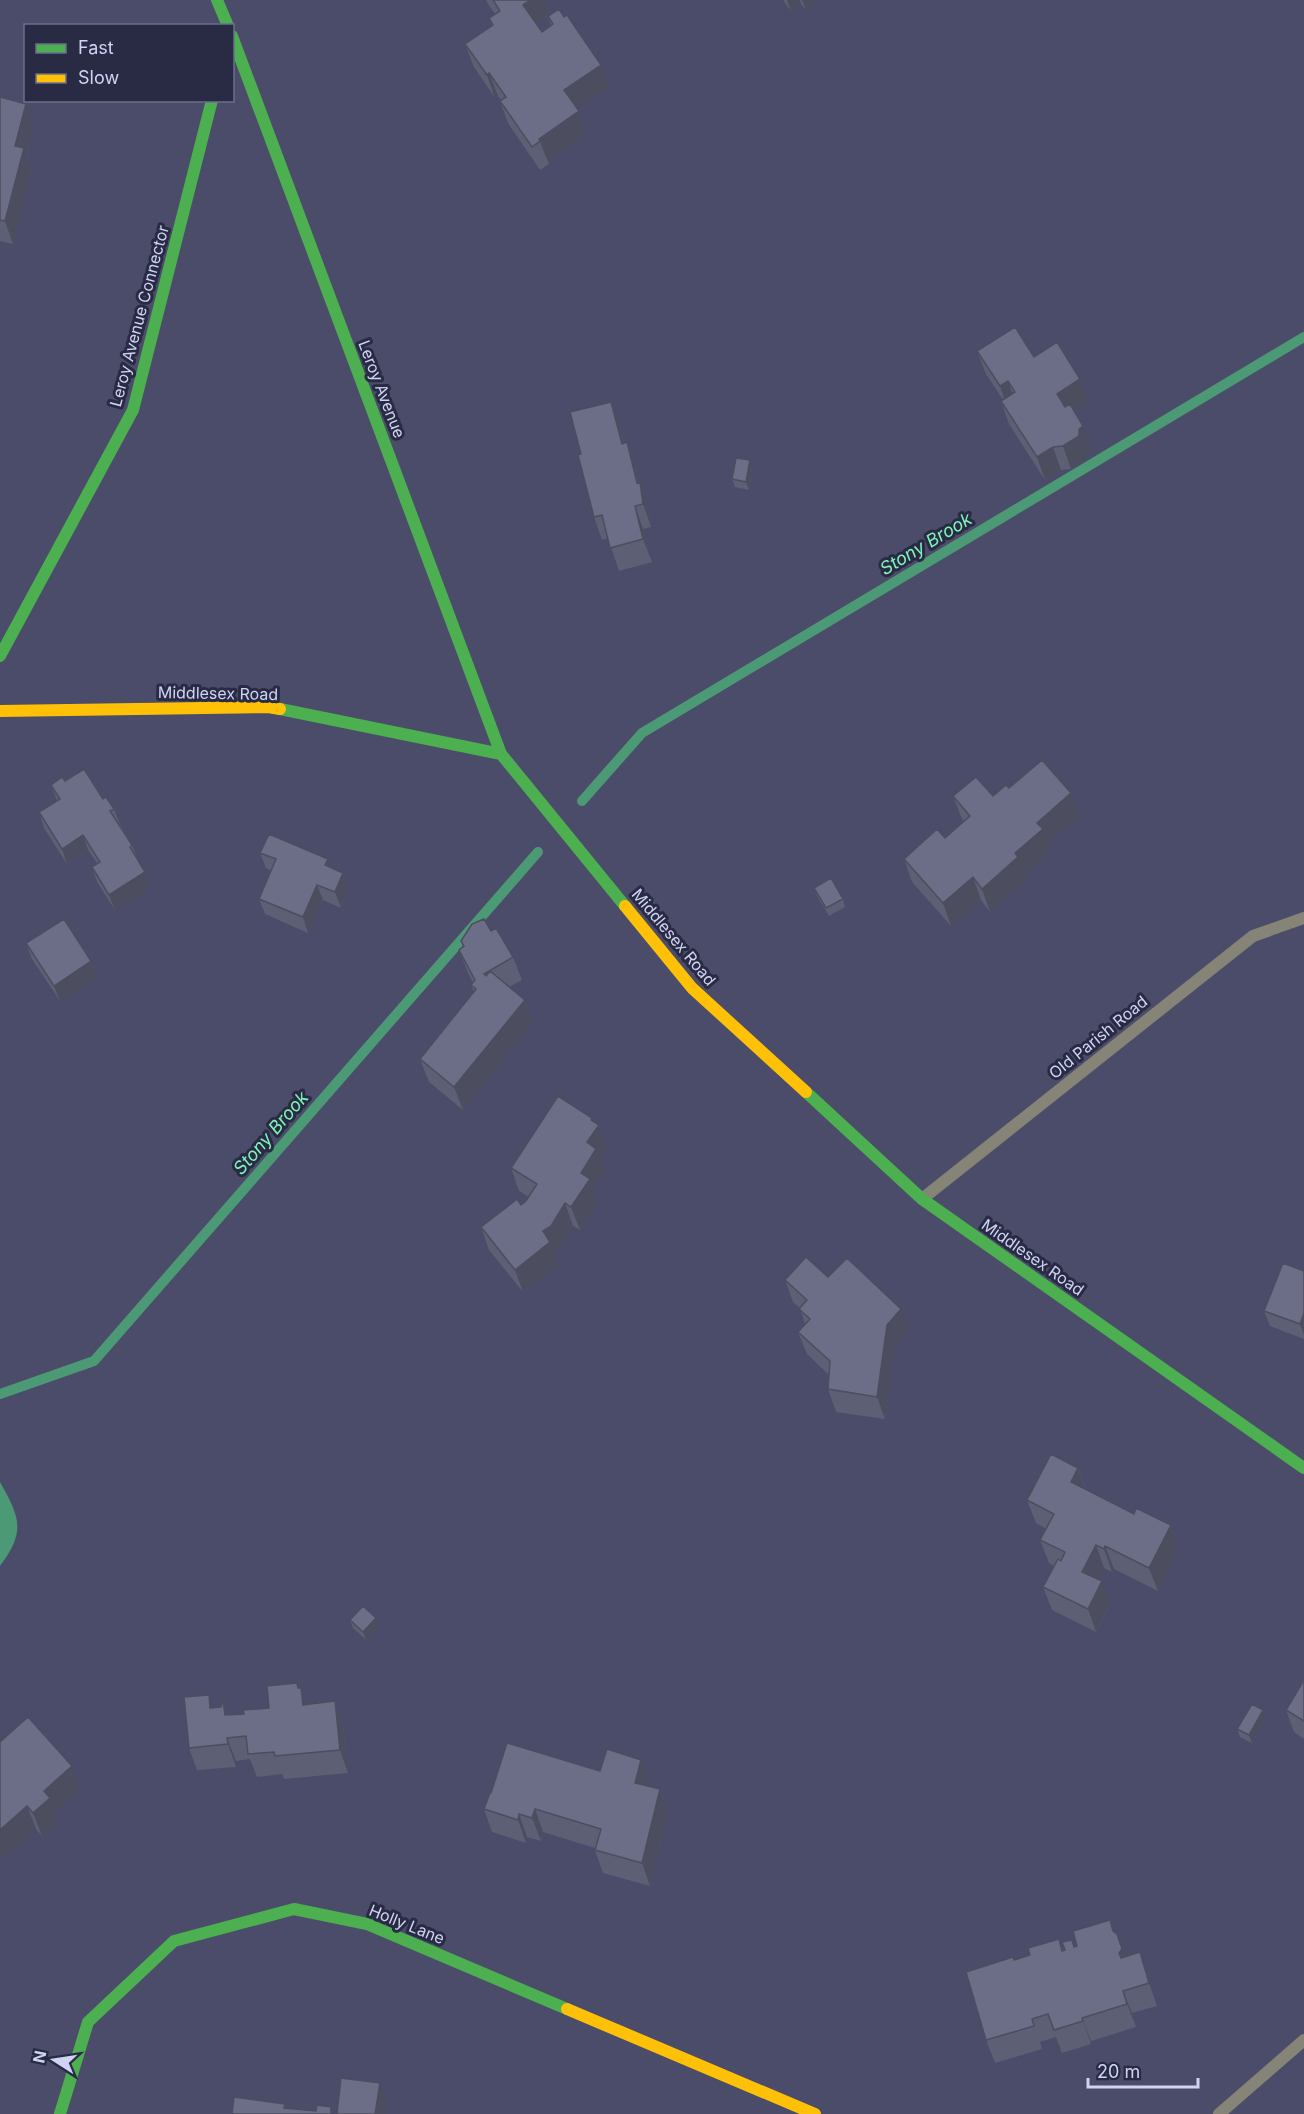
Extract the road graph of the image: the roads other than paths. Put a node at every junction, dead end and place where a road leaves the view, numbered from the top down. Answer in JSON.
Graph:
{"nodes":[{"id":1,"x":217,"y":0,"type":"edge"},
{"id":2,"x":227,"y":24,"type":"edge"},
{"id":3,"x":234,"y":41,"type":"edge"},
{"id":4,"x":211,"y":102,"type":"edge"},
{"id":5,"x":0,"y":656,"type":"edge"},
{"id":6,"x":0,"y":711,"type":"edge"},
{"id":7,"x":501,"y":754,"type":"junction"},
{"id":8,"x":1304,"y":918,"type":"edge"},
{"id":9,"x":922,"y":1199,"type":"junction"},
{"id":10,"x":1304,"y":1468,"type":"edge"},
{"id":11,"x":1304,"y":2040,"type":"edge"},
{"id":12,"x":60,"y":2114,"type":"edge"},
{"id":13,"x":815,"y":2114,"type":"edge"},
{"id":14,"x":1219,"y":2114,"type":"edge"}],
"edges":[{"from":1,"to":2,"type":"street"},
{"from":3,"to":7,"type":"street","name":"Leroy Avenue"},
{"from":4,"to":5,"type":"street","name":"Leroy Avenue Connector"},
{"from":6,"to":7,"type":"street","name":"Middlesex Road"},
{"from":7,"to":9,"type":"street","name":"Middlesex Road"},
{"from":8,"to":9,"type":"street","name":"Old Parish Road"},
{"from":9,"to":10,"type":"street","name":"Middlesex Road"},
{"from":11,"to":14,"type":"street"},
{"from":12,"to":13,"type":"street","name":"Holly Lane"}]}
